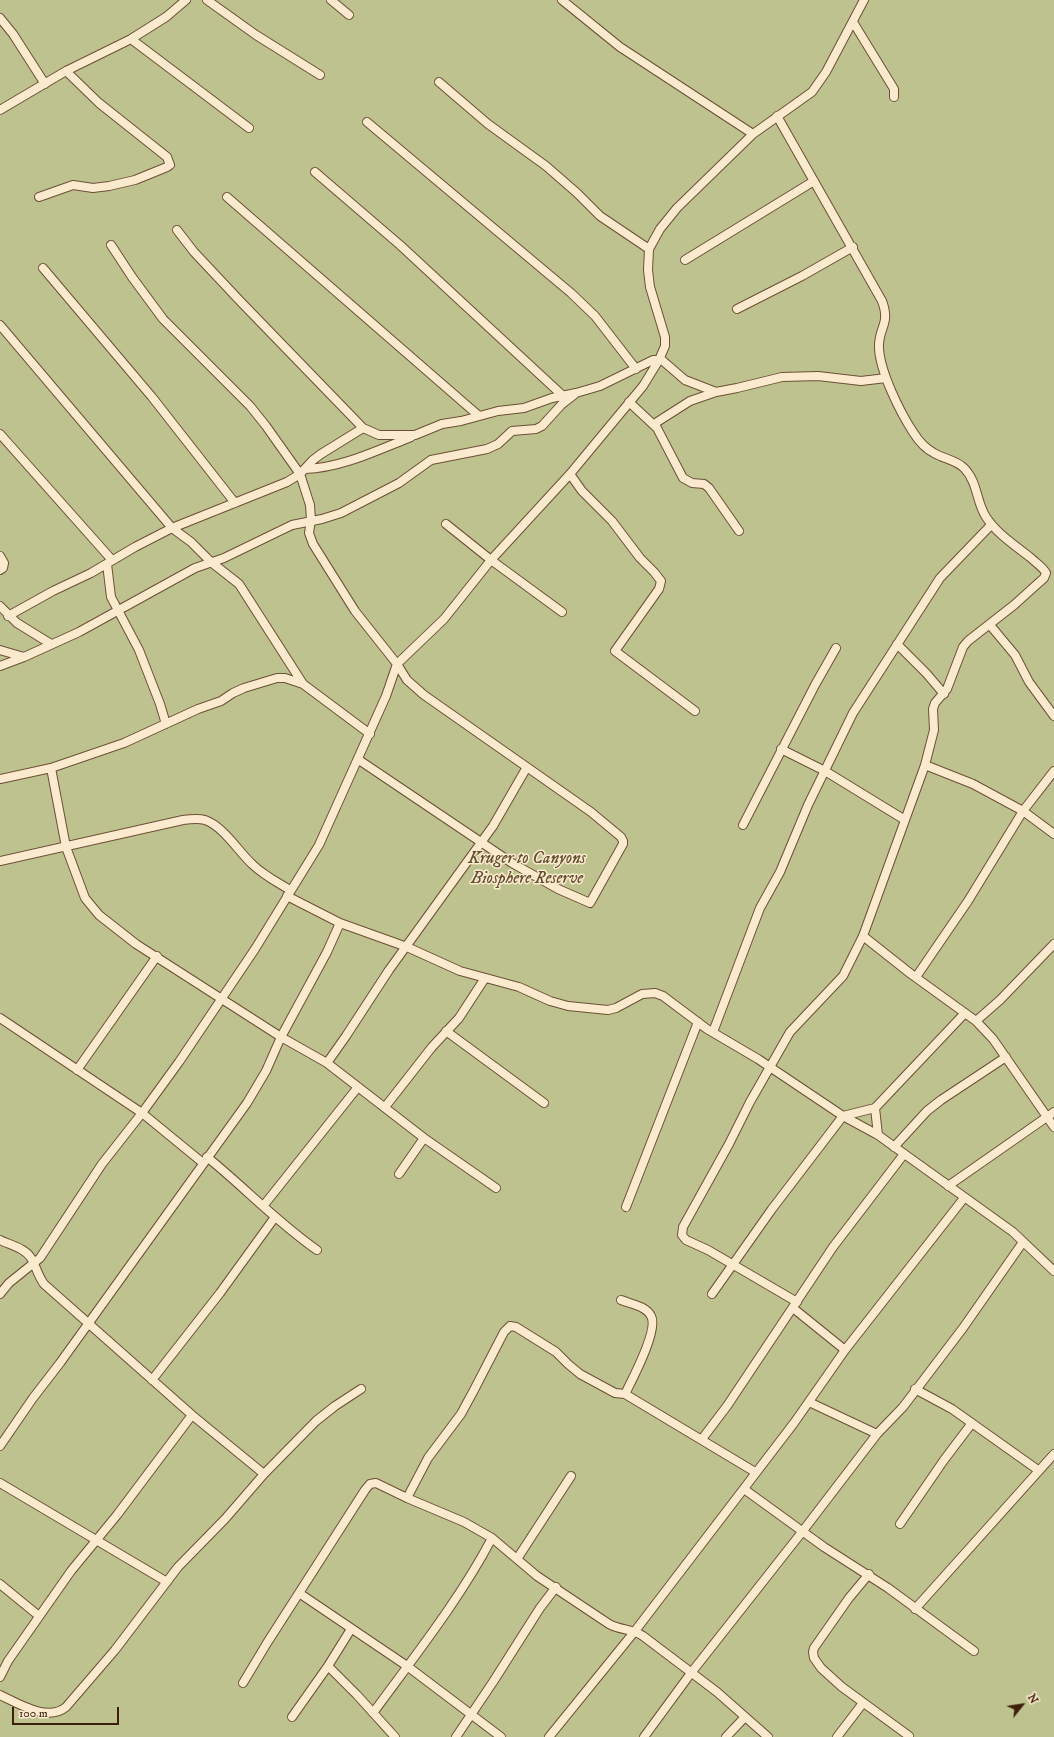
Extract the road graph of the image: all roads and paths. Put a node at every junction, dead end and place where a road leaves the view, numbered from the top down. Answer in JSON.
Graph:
{"nodes":[{"id":1,"x":186,"y":0,"type":"edge"},
{"id":2,"x":207,"y":0,"type":"edge"},
{"id":3,"x":331,"y":0,"type":"edge"},
{"id":4,"x":562,"y":0,"type":"edge"},
{"id":5,"x":864,"y":0,"type":"edge"},
{"id":6,"x":349,"y":15,"type":"dead end"},
{"id":7,"x":0,"y":18,"type":"edge"},
{"id":8,"x":853,"y":22,"type":"junction"},
{"id":9,"x":131,"y":39,"type":"junction"},
{"id":10,"x":66,"y":71,"type":"junction"},
{"id":11,"x":320,"y":75,"type":"dead end"},
{"id":12,"x":439,"y":82,"type":"dead end"},
{"id":13,"x":45,"y":84,"type":"junction"},
{"id":14,"x":894,"y":97,"type":"dead end"},
{"id":15,"x":0,"y":110,"type":"edge"},
{"id":16,"x":777,"y":116,"type":"junction"},
{"id":17,"x":367,"y":122,"type":"dead end"},
{"id":18,"x":249,"y":128,"type":"dead end"},
{"id":19,"x":753,"y":134,"type":"junction"},
{"id":20,"x":315,"y":172,"type":"dead end"},
{"id":21,"x":814,"y":181,"type":"junction"},
{"id":22,"x":39,"y":197,"type":"dead end"},
{"id":23,"x":227,"y":197,"type":"dead end"},
{"id":24,"x":177,"y":230,"type":"dead end"},
{"id":25,"x":112,"y":245,"type":"dead end"},
{"id":26,"x":852,"y":247,"type":"junction"},
{"id":27,"x":649,"y":249,"type":"junction"},
{"id":28,"x":686,"y":260,"type":"dead end"},
{"id":29,"x":43,"y":268,"type":"dead end"},
{"id":30,"x":737,"y":308,"type":"dead end"},
{"id":31,"x":0,"y":324,"type":"edge"},
{"id":32,"x":659,"y":360,"type":"junction"},
{"id":33,"x":636,"y":369,"type":"junction"},
{"id":34,"x":886,"y":378,"type":"junction"},
{"id":35,"x":716,"y":392,"type":"junction"},
{"id":36,"x":576,"y":393,"type":"junction"},
{"id":37,"x":562,"y":395,"type":"junction"},
{"id":38,"x":629,"y":402,"type":"junction"},
{"id":39,"x":479,"y":416,"type":"junction"},
{"id":40,"x":654,"y":424,"type":"junction"},
{"id":41,"x":363,"y":428,"type":"junction"},
{"id":42,"x":0,"y":434,"type":"edge"},
{"id":43,"x":415,"y":435,"type":"junction"},
{"id":44,"x":302,"y":471,"type":"junction"},
{"id":45,"x":570,"y":474,"type":"junction"},
{"id":46,"x":235,"y":503,"type":"junction"},
{"id":47,"x":311,"y":520,"type":"junction"},
{"id":48,"x":446,"y":524,"type":"dead end"},
{"id":49,"x":992,"y":525,"type":"junction"},
{"id":50,"x":172,"y":528,"type":"junction"},
{"id":51,"x":739,"y":531,"type":"dead end"},
{"id":52,"x":0,"y":556,"type":"edge"},
{"id":53,"x":491,"y":560,"type":"junction"},
{"id":54,"x":109,"y":562,"type":"junction"},
{"id":55,"x":211,"y":562,"type":"junction"},
{"id":56,"x":0,"y":570,"type":"edge"},
{"id":57,"x":0,"y":606,"type":"edge"},
{"id":58,"x":118,"y":612,"type":"junction"},
{"id":59,"x":562,"y":612,"type":"dead end"},
{"id":60,"x":8,"y":616,"type":"junction"},
{"id":61,"x":990,"y":625,"type":"junction"},
{"id":62,"x":51,"y":644,"type":"junction"},
{"id":63,"x":897,"y":644,"type":"junction"},
{"id":64,"x":836,"y":648,"type":"dead end"},
{"id":65,"x":0,"y":650,"type":"edge"},
{"id":66,"x":24,"y":657,"type":"junction"},
{"id":67,"x":397,"y":664,"type":"junction"},
{"id":68,"x":0,"y":666,"type":"edge"},
{"id":69,"x":303,"y":684,"type":"junction"},
{"id":70,"x":944,"y":694,"type":"junction"},
{"id":71,"x":695,"y":711,"type":"dead end"},
{"id":72,"x":1054,"y":716,"type":"edge"},
{"id":73,"x":166,"y":724,"type":"junction"},
{"id":74,"x":370,"y":734,"type":"junction"},
{"id":75,"x":781,"y":749,"type":"junction"},
{"id":76,"x":359,"y":760,"type":"junction"},
{"id":77,"x":925,"y":765,"type":"junction"},
{"id":78,"x":527,"y":767,"type":"junction"},
{"id":79,"x":51,"y":768,"type":"junction"},
{"id":80,"x":825,"y":771,"type":"junction"},
{"id":81,"x":1054,"y":772,"type":"edge"},
{"id":82,"x":0,"y":779,"type":"edge"},
{"id":83,"x":1022,"y":811,"type":"junction"},
{"id":84,"x":905,"y":820,"type":"junction"},
{"id":85,"x":743,"y":824,"type":"dead end"},
{"id":86,"x":1054,"y":834,"type":"edge"},
{"id":87,"x":481,"y":842,"type":"junction"},
{"id":88,"x":66,"y":847,"type":"junction"},
{"id":89,"x":0,"y":861,"type":"edge"},
{"id":90,"x":288,"y":893,"type":"junction"},
{"id":91,"x":340,"y":923,"type":"junction"},
{"id":92,"x":863,"y":936,"type":"junction"},
{"id":93,"x":1054,"y":944,"type":"edge"},
{"id":94,"x":407,"y":947,"type":"junction"},
{"id":95,"x":157,"y":956,"type":"junction"},
{"id":96,"x":916,"y":977,"type":"junction"},
{"id":97,"x":485,"y":978,"type":"junction"},
{"id":98,"x":222,"y":999,"type":"junction"},
{"id":99,"x":965,"y":1013,"type":"junction"},
{"id":100,"x":0,"y":1018,"type":"edge"},
{"id":101,"x":976,"y":1021,"type":"junction"},
{"id":102,"x":698,"y":1022,"type":"junction"},
{"id":103,"x":446,"y":1031,"type":"junction"},
{"id":104,"x":713,"y":1032,"type":"junction"},
{"id":105,"x":281,"y":1038,"type":"junction"},
{"id":106,"x":1006,"y":1057,"type":"junction"},
{"id":107,"x":327,"y":1063,"type":"junction"},
{"id":108,"x":770,"y":1067,"type":"junction"},
{"id":109,"x":77,"y":1070,"type":"junction"},
{"id":110,"x":358,"y":1088,"type":"junction"},
{"id":111,"x":544,"y":1103,"type":"dead end"},
{"id":112,"x":385,"y":1107,"type":"junction"},
{"id":113,"x":875,"y":1108,"type":"junction"},
{"id":114,"x":1054,"y":1112,"type":"edge"},
{"id":115,"x":142,"y":1113,"type":"junction"},
{"id":116,"x":843,"y":1116,"type":"junction"},
{"id":117,"x":1047,"y":1116,"type":"junction"},
{"id":118,"x":1054,"y":1127,"type":"edge"},
{"id":119,"x":878,"y":1134,"type":"junction"},
{"id":120,"x":424,"y":1138,"type":"junction"},
{"id":121,"x":894,"y":1147,"type":"junction"},
{"id":122,"x":904,"y":1154,"type":"junction"},
{"id":123,"x":205,"y":1160,"type":"junction"},
{"id":124,"x":399,"y":1174,"type":"dead end"},
{"id":125,"x":948,"y":1186,"type":"junction"},
{"id":126,"x":496,"y":1188,"type":"dead end"},
{"id":127,"x":964,"y":1198,"type":"junction"},
{"id":128,"x":264,"y":1205,"type":"junction"},
{"id":129,"x":626,"y":1207,"type":"dead end"},
{"id":130,"x":275,"y":1217,"type":"junction"},
{"id":131,"x":2,"y":1242,"type":"edge"},
{"id":132,"x":1023,"y":1242,"type":"junction"},
{"id":133,"x":317,"y":1250,"type":"dead end"},
{"id":134,"x":34,"y":1264,"type":"junction"},
{"id":135,"x":732,"y":1265,"type":"junction"},
{"id":136,"x":1054,"y":1271,"type":"edge"},
{"id":137,"x":0,"y":1294,"type":"edge"},
{"id":138,"x":712,"y":1294,"type":"dead end"},
{"id":139,"x":621,"y":1300,"type":"dead end"},
{"id":140,"x":795,"y":1305,"type":"junction"},
{"id":141,"x":89,"y":1323,"type":"junction"},
{"id":142,"x":845,"y":1350,"type":"junction"},
{"id":143,"x":152,"y":1380,"type":"junction"},
{"id":144,"x":361,"y":1389,"type":"dead end"},
{"id":145,"x":915,"y":1389,"type":"junction"},
{"id":146,"x":625,"y":1394,"type":"junction"},
{"id":147,"x":809,"y":1402,"type":"junction"},
{"id":148,"x":192,"y":1415,"type":"junction"},
{"id":149,"x":972,"y":1423,"type":"junction"},
{"id":150,"x":876,"y":1434,"type":"junction"},
{"id":151,"x":702,"y":1439,"type":"junction"},
{"id":152,"x":0,"y":1446,"type":"edge"},
{"id":153,"x":1054,"y":1454,"type":"edge"},
{"id":154,"x":1038,"y":1470,"type":"junction"},
{"id":155,"x":755,"y":1472,"type":"junction"},
{"id":156,"x":264,"y":1474,"type":"junction"},
{"id":157,"x":570,"y":1476,"type":"dead end"},
{"id":158,"x":0,"y":1483,"type":"edge"},
{"id":159,"x":744,"y":1489,"type":"junction"},
{"id":160,"x":407,"y":1498,"type":"junction"},
{"id":161,"x":900,"y":1524,"type":"dead end"},
{"id":162,"x":802,"y":1532,"type":"junction"},
{"id":163,"x":492,"y":1538,"type":"junction"},
{"id":164,"x":96,"y":1540,"type":"junction"},
{"id":165,"x":517,"y":1559,"type":"junction"},
{"id":166,"x":869,"y":1574,"type":"junction"},
{"id":167,"x":167,"y":1582,"type":"junction"},
{"id":168,"x":0,"y":1584,"type":"edge"},
{"id":169,"x":556,"y":1587,"type":"junction"},
{"id":170,"x":299,"y":1593,"type":"junction"},
{"id":171,"x":915,"y":1608,"type":"junction"},
{"id":172,"x":39,"y":1616,"type":"junction"},
{"id":173,"x":352,"y":1628,"type":"junction"},
{"id":174,"x":635,"y":1631,"type":"junction"},
{"id":175,"x":974,"y":1651,"type":"dead end"},
{"id":176,"x":328,"y":1666,"type":"junction"},
{"id":177,"x":407,"y":1666,"type":"junction"},
{"id":178,"x":691,"y":1673,"type":"junction"},
{"id":179,"x":0,"y":1677,"type":"edge"},
{"id":180,"x":243,"y":1683,"type":"dead end"},
{"id":181,"x":0,"y":1695,"type":"edge"},
{"id":182,"x":863,"y":1703,"type":"junction"},
{"id":183,"x":373,"y":1713,"type":"junction"},
{"id":184,"x":472,"y":1714,"type":"junction"},
{"id":185,"x":745,"y":1716,"type":"junction"},
{"id":186,"x":292,"y":1717,"type":"dead end"},
{"id":187,"x":909,"y":1736,"type":"dead end"},
{"id":188,"x":395,"y":1737,"type":"edge"},
{"id":189,"x":456,"y":1737,"type":"edge"},
{"id":190,"x":501,"y":1737,"type":"edge"},
{"id":191,"x":549,"y":1737,"type":"edge"},
{"id":192,"x":644,"y":1737,"type":"edge"},
{"id":193,"x":726,"y":1737,"type":"edge"},
{"id":194,"x":768,"y":1737,"type":"edge"},
{"id":195,"x":837,"y":1737,"type":"edge"}],
"edges":[{"from":1,"to":9,"type":"street"},
{"from":2,"to":11,"type":"street"},
{"from":3,"to":6,"type":"street"},
{"from":4,"to":19,"type":"street"},
{"from":5,"to":8,"type":"street"},
{"from":7,"to":13,"type":"street"},
{"from":8,"to":14,"type":"street"},
{"from":8,"to":16,"type":"street"},
{"from":9,"to":10,"type":"street"},
{"from":9,"to":18,"type":"street"},
{"from":10,"to":13,"type":"street"},
{"from":10,"to":22,"type":"street"},
{"from":12,"to":27,"type":"street"},
{"from":13,"to":15,"type":"street"},
{"from":16,"to":19,"type":"street"},
{"from":16,"to":21,"type":"street"},
{"from":17,"to":33,"type":"street"},
{"from":19,"to":27,"type":"street"},
{"from":20,"to":37,"type":"street"},
{"from":21,"to":26,"type":"street"},
{"from":21,"to":28,"type":"street"},
{"from":23,"to":39,"type":"street"},
{"from":24,"to":41,"type":"street"},
{"from":25,"to":44,"type":"street"},
{"from":26,"to":30,"type":"street"},
{"from":26,"to":34,"type":"street"},
{"from":27,"to":32,"type":"street"},
{"from":29,"to":46,"type":"street"},
{"from":31,"to":50,"type":"street"},
{"from":32,"to":33,"type":"street"},
{"from":32,"to":35,"type":"street"},
{"from":32,"to":38,"type":"street"},
{"from":33,"to":36,"type":"street"},
{"from":34,"to":35,"type":"street"},
{"from":34,"to":49,"type":"street"},
{"from":35,"to":40,"type":"street"},
{"from":36,"to":37,"type":"street"},
{"from":36,"to":47,"type":"street"},
{"from":37,"to":39,"type":"street"},
{"from":38,"to":40,"type":"street"},
{"from":38,"to":45,"type":"street"},
{"from":39,"to":43,"type":"street"},
{"from":40,"to":51,"type":"street"},
{"from":41,"to":43,"type":"street"},
{"from":41,"to":44,"type":"street"},
{"from":42,"to":54,"type":"street"},
{"from":43,"to":44,"type":"street"},
{"from":44,"to":46,"type":"street"},
{"from":44,"to":47,"type":"street"},
{"from":45,"to":53,"type":"street"},
{"from":45,"to":71,"type":"street"},
{"from":46,"to":50,"type":"street"},
{"from":47,"to":55,"type":"street"},
{"from":47,"to":67,"type":"street"},
{"from":48,"to":53,"type":"street"},
{"from":49,"to":61,"type":"street"},
{"from":49,"to":63,"type":"street"},
{"from":50,"to":54,"type":"street"},
{"from":50,"to":55,"type":"street"},
{"from":52,"to":56,"type":"street"},
{"from":53,"to":59,"type":"street"},
{"from":53,"to":67,"type":"street"},
{"from":54,"to":58,"type":"street"},
{"from":54,"to":60,"type":"street"},
{"from":55,"to":58,"type":"street"},
{"from":55,"to":69,"type":"street"},
{"from":57,"to":60,"type":"street"},
{"from":58,"to":62,"type":"street"},
{"from":58,"to":73,"type":"street"},
{"from":60,"to":62,"type":"street"},
{"from":61,"to":70,"type":"street"},
{"from":61,"to":72,"type":"street"},
{"from":62,"to":66,"type":"street"},
{"from":63,"to":70,"type":"street"},
{"from":63,"to":80,"type":"street"},
{"from":64,"to":75,"type":"street"},
{"from":65,"to":66,"type":"street"},
{"from":66,"to":68,"type":"street"},
{"from":67,"to":74,"type":"street"},
{"from":67,"to":78,"type":"street"},
{"from":69,"to":73,"type":"street"},
{"from":69,"to":74,"type":"street"},
{"from":70,"to":77,"type":"street"},
{"from":73,"to":79,"type":"street"},
{"from":74,"to":76,"type":"street"},
{"from":75,"to":80,"type":"street"},
{"from":75,"to":85,"type":"street"},
{"from":76,"to":87,"type":"street"},
{"from":76,"to":90,"type":"street"},
{"from":77,"to":83,"type":"street"},
{"from":77,"to":84,"type":"street"},
{"from":78,"to":87,"type":"street"},
{"from":78,"to":87,"type":"street"},
{"from":79,"to":82,"type":"street"},
{"from":79,"to":88,"type":"street"},
{"from":80,"to":84,"type":"street"},
{"from":80,"to":104,"type":"street"},
{"from":81,"to":83,"type":"street"},
{"from":83,"to":86,"type":"street"},
{"from":83,"to":96,"type":"street"},
{"from":84,"to":92,"type":"street"},
{"from":87,"to":94,"type":"street"},
{"from":88,"to":89,"type":"street"},
{"from":88,"to":90,"type":"street"},
{"from":88,"to":95,"type":"street"},
{"from":90,"to":91,"type":"street"},
{"from":90,"to":98,"type":"street"},
{"from":91,"to":94,"type":"street"},
{"from":91,"to":105,"type":"street"},
{"from":92,"to":96,"type":"street"},
{"from":92,"to":108,"type":"street"},
{"from":93,"to":101,"type":"street"},
{"from":94,"to":97,"type":"street"},
{"from":94,"to":107,"type":"street"},
{"from":95,"to":98,"type":"street"},
{"from":95,"to":109,"type":"street"},
{"from":96,"to":99,"type":"street"},
{"from":97,"to":102,"type":"street"},
{"from":97,"to":103,"type":"street"},
{"from":98,"to":105,"type":"street"},
{"from":98,"to":115,"type":"street"},
{"from":99,"to":101,"type":"street"},
{"from":99,"to":113,"type":"street"},
{"from":100,"to":109,"type":"street"},
{"from":101,"to":106,"type":"street"},
{"from":102,"to":104,"type":"street"},
{"from":102,"to":129,"type":"street"},
{"from":103,"to":111,"type":"street"},
{"from":103,"to":112,"type":"street"},
{"from":104,"to":108,"type":"street"},
{"from":105,"to":107,"type":"street"},
{"from":105,"to":123,"type":"street"},
{"from":106,"to":117,"type":"street"},
{"from":106,"to":121,"type":"street"},
{"from":107,"to":110,"type":"street"},
{"from":108,"to":116,"type":"street"},
{"from":108,"to":135,"type":"street"},
{"from":109,"to":115,"type":"street"},
{"from":110,"to":112,"type":"street"},
{"from":110,"to":128,"type":"street"},
{"from":112,"to":120,"type":"street"},
{"from":113,"to":116,"type":"street"},
{"from":113,"to":119,"type":"street"},
{"from":114,"to":117,"type":"street"},
{"from":115,"to":123,"type":"street"},
{"from":115,"to":134,"type":"street"},
{"from":116,"to":119,"type":"street"},
{"from":116,"to":135,"type":"street"},
{"from":117,"to":118,"type":"street"},
{"from":117,"to":125,"type":"street"},
{"from":119,"to":121,"type":"street"},
{"from":120,"to":124,"type":"street"},
{"from":120,"to":126,"type":"street"},
{"from":121,"to":122,"type":"street"},
{"from":122,"to":125,"type":"street"},
{"from":122,"to":140,"type":"street"},
{"from":123,"to":128,"type":"street"},
{"from":123,"to":141,"type":"street"},
{"from":125,"to":127,"type":"street"},
{"from":127,"to":132,"type":"street"},
{"from":127,"to":142,"type":"street"},
{"from":128,"to":130,"type":"street"},
{"from":130,"to":133,"type":"street"},
{"from":130,"to":143,"type":"street"},
{"from":131,"to":134,"type":"street"},
{"from":132,"to":136,"type":"street"},
{"from":132,"to":145,"type":"street"},
{"from":134,"to":137,"type":"street"},
{"from":134,"to":141,"type":"street"},
{"from":135,"to":138,"type":"street"},
{"from":135,"to":140,"type":"street"},
{"from":139,"to":146,"type":"street"},
{"from":140,"to":142,"type":"street"},
{"from":140,"to":151,"type":"street"},
{"from":141,"to":143,"type":"street"},
{"from":141,"to":152,"type":"street"},
{"from":142,"to":147,"type":"street"},
{"from":143,"to":148,"type":"street"},
{"from":144,"to":156,"type":"street"},
{"from":145,"to":149,"type":"street"},
{"from":145,"to":150,"type":"street"},
{"from":146,"to":151,"type":"street"},
{"from":146,"to":160,"type":"street"},
{"from":147,"to":150,"type":"street"},
{"from":147,"to":155,"type":"street"},
{"from":148,"to":156,"type":"street"},
{"from":148,"to":164,"type":"street"},
{"from":149,"to":154,"type":"street"},
{"from":149,"to":161,"type":"street"},
{"from":150,"to":162,"type":"street"},
{"from":151,"to":155,"type":"street"},
{"from":153,"to":154,"type":"street"},
{"from":154,"to":171,"type":"street"},
{"from":155,"to":159,"type":"street"},
{"from":156,"to":167,"type":"street"},
{"from":157,"to":165,"type":"street"},
{"from":158,"to":164,"type":"street"},
{"from":159,"to":162,"type":"street"},
{"from":159,"to":174,"type":"street"},
{"from":160,"to":163,"type":"street"},
{"from":160,"to":170,"type":"street"},
{"from":162,"to":166,"type":"street"},
{"from":162,"to":178,"type":"street"},
{"from":163,"to":165,"type":"street"},
{"from":163,"to":177,"type":"street"},
{"from":164,"to":167,"type":"street"},
{"from":164,"to":172,"type":"street"},
{"from":165,"to":169,"type":"street"},
{"from":166,"to":171,"type":"street"},
{"from":166,"to":182,"type":"street"},
{"from":167,"to":181,"type":"street"},
{"from":168,"to":172,"type":"street"},
{"from":169,"to":174,"type":"street"},
{"from":169,"to":184,"type":"street"},
{"from":170,"to":173,"type":"street"},
{"from":170,"to":180,"type":"street"},
{"from":171,"to":175,"type":"street"},
{"from":172,"to":179,"type":"street"},
{"from":173,"to":176,"type":"street"},
{"from":173,"to":177,"type":"street"},
{"from":174,"to":178,"type":"street"},
{"from":174,"to":191,"type":"street"},
{"from":176,"to":183,"type":"street"},
{"from":176,"to":186,"type":"street"},
{"from":177,"to":183,"type":"street"},
{"from":177,"to":184,"type":"street"},
{"from":178,"to":185,"type":"street"},
{"from":178,"to":192,"type":"street"},
{"from":182,"to":187,"type":"street"},
{"from":182,"to":195,"type":"street"},
{"from":183,"to":188,"type":"street"},
{"from":184,"to":189,"type":"street"},
{"from":184,"to":190,"type":"street"},
{"from":185,"to":193,"type":"street"},
{"from":185,"to":194,"type":"street"}]}
